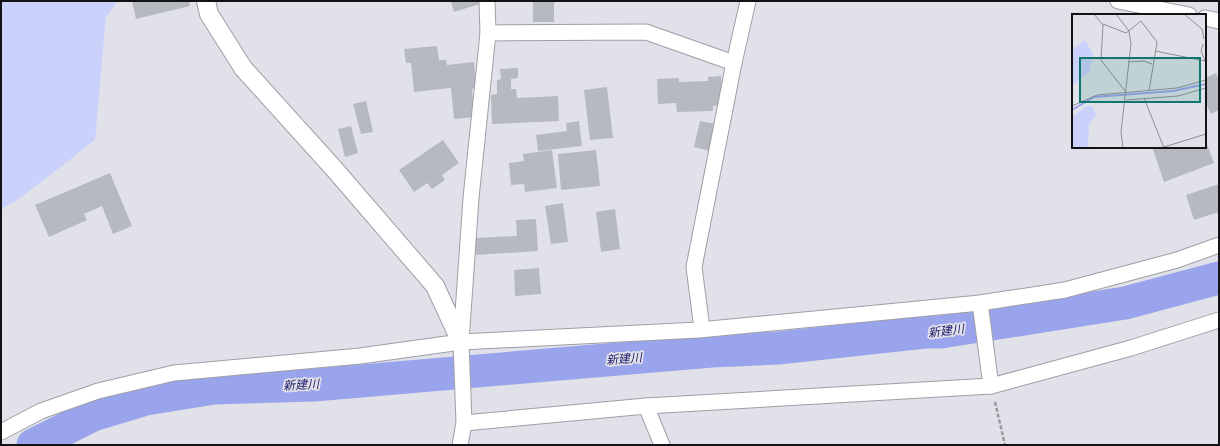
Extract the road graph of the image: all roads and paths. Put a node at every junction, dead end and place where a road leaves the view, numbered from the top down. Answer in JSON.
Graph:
{"nodes":[{"id":1,"x":206,"y":1,"type":"edge"},
{"id":2,"x":487,"y":1,"type":"edge"},
{"id":3,"x":748,"y":1,"type":"edge"},
{"id":4,"x":1118,"y":1,"type":"edge"},
{"id":5,"x":1184,"y":14,"type":"edge"},
{"id":6,"x":1206,"y":18,"type":"edge"},
{"id":7,"x":1219,"y":21,"type":"edge"},
{"id":8,"x":488,"y":33,"type":"junction"},
{"id":9,"x":734,"y":63,"type":"junction"},
{"id":10,"x":1219,"y":245,"type":"edge"},
{"id":11,"x":981,"y":308,"type":"junction"},
{"id":12,"x":1219,"y":320,"type":"edge"},
{"id":13,"x":702,"y":329,"type":"junction"},
{"id":14,"x":461,"y":347,"type":"junction"},
{"id":15,"x":991,"y":386,"type":"junction"},
{"id":16,"x":646,"y":406,"type":"junction"},
{"id":17,"x":463,"y":419,"type":"junction"},
{"id":18,"x":1,"y":432,"type":"edge"},
{"id":19,"x":460,"y":445,"type":"edge"},
{"id":20,"x":662,"y":445,"type":"edge"},
{"id":21,"x":1005,"y":445,"type":"edge"}],
"edges":[{"from":1,"to":14,"type":"street"},
{"from":2,"to":8,"type":"street"},
{"from":3,"to":9,"type":"street"},
{"from":4,"to":5,"type":"street"},
{"from":6,"to":7,"type":"street"},
{"from":8,"to":9,"type":"street"},
{"from":8,"to":14,"type":"street"},
{"from":9,"to":13,"type":"street"},
{"from":10,"to":11,"type":"street"},
{"from":11,"to":13,"type":"street"},
{"from":11,"to":15,"type":"street"},
{"from":12,"to":15,"type":"street"},
{"from":13,"to":14,"type":"street"},
{"from":14,"to":17,"type":"street"},
{"from":14,"to":18,"type":"street"},
{"from":15,"to":16,"type":"street"},
{"from":15,"to":21,"type":"path"},
{"from":16,"to":17,"type":"street"},
{"from":16,"to":20,"type":"street"},
{"from":17,"to":19,"type":"street"}]}
